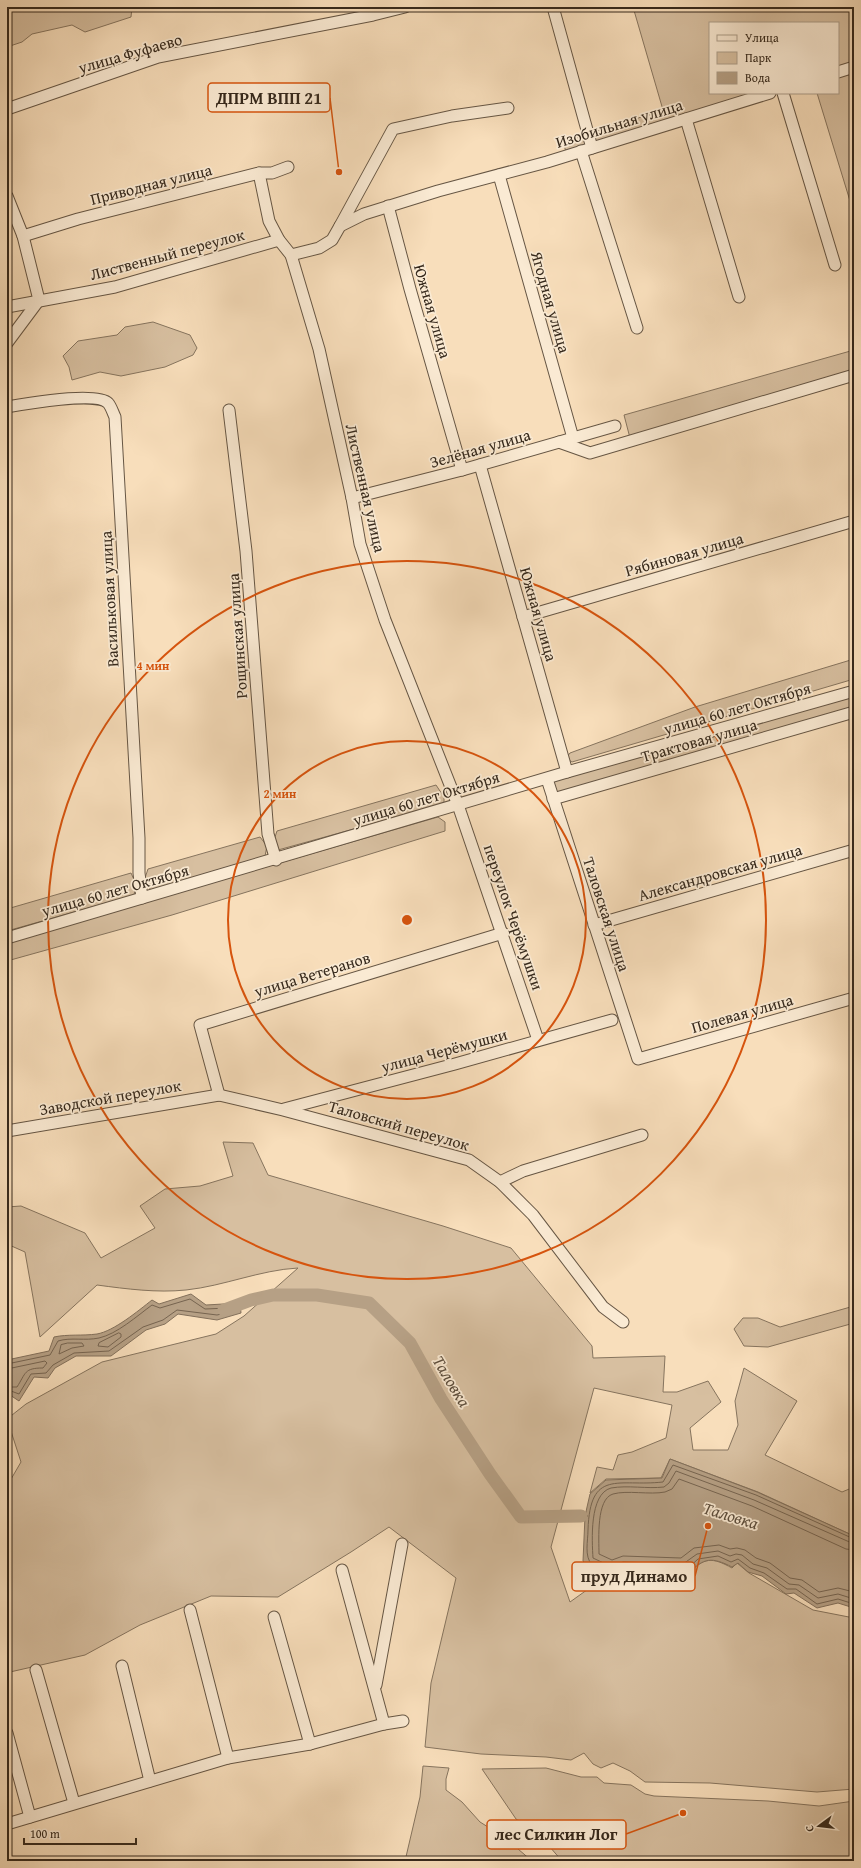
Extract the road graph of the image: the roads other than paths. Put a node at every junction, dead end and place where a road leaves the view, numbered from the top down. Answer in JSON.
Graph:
{"nodes":[{"id":1,"x":405,"y":7,"type":"edge"},
{"id":2,"x":553,"y":7,"type":"edge"},
{"id":3,"x":854,"y":67,"type":"edge"},
{"id":4,"x":839,"y":72,"type":"edge"},
{"id":5,"x":767,"y":94,"type":"edge"},
{"id":6,"x":783,"y":94,"type":"edge"},
{"id":7,"x":7,"y":108,"type":"edge"},
{"id":8,"x":508,"y":108,"type":"dead end"},
{"id":9,"x":686,"y":119,"type":"junction"},
{"id":10,"x":586,"y":150,"type":"junction"},
{"id":11,"x":288,"y":167,"type":"dead end"},
{"id":12,"x":260,"y":173,"type":"junction"},
{"id":13,"x":498,"y":175,"type":"junction"},
{"id":14,"x":7,"y":196,"type":"edge"},
{"id":15,"x":388,"y":206,"type":"junction"},
{"id":16,"x":340,"y":226,"type":"junction"},
{"id":17,"x":23,"y":236,"type":"junction"},
{"id":18,"x":278,"y":240,"type":"junction"},
{"id":19,"x":291,"y":256,"type":"junction"},
{"id":20,"x":835,"y":265,"type":"dead end"},
{"id":21,"x":739,"y":297,"type":"dead end"},
{"id":22,"x":38,"y":300,"type":"junction"},
{"id":23,"x":7,"y":307,"type":"edge"},
{"id":24,"x":637,"y":328,"type":"dead end"},
{"id":25,"x":7,"y":343,"type":"edge"},
{"id":26,"x":854,"y":376,"type":"edge"},
{"id":27,"x":7,"y":407,"type":"edge"},
{"id":28,"x":229,"y":410,"type":"dead end"},
{"id":29,"x":615,"y":426,"type":"dead end"},
{"id":30,"x":573,"y":438,"type":"junction"},
{"id":31,"x":559,"y":442,"type":"junction"},
{"id":32,"x":480,"y":465,"type":"junction"},
{"id":33,"x":462,"y":470,"type":"junction"},
{"id":34,"x":352,"y":498,"type":"junction"},
{"id":35,"x":854,"y":521,"type":"edge"},
{"id":36,"x":523,"y":617,"type":"junction"},
{"id":37,"x":854,"y":691,"type":"edge"},
{"id":38,"x":854,"y":712,"type":"edge"},
{"id":39,"x":567,"y":772,"type":"junction"},
{"id":40,"x":547,"y":779,"type":"junction"},
{"id":41,"x":553,"y":799,"type":"junction"},
{"id":42,"x":458,"y":805,"type":"junction"},
{"id":43,"x":854,"y":850,"type":"edge"},
{"id":44,"x":276,"y":860,"type":"junction"},
{"id":45,"x":142,"y":898,"type":"junction"},
{"id":46,"x":594,"y":926,"type":"junction"},
{"id":47,"x":503,"y":933,"type":"junction"},
{"id":48,"x":7,"y":938,"type":"edge"},
{"id":49,"x":854,"y":998,"type":"edge"},
{"id":50,"x":612,"y":1020,"type":"dead end"},
{"id":51,"x":538,"y":1040,"type":"junction"},
{"id":52,"x":638,"y":1059,"type":"joint"},
{"id":53,"x":219,"y":1095,"type":"junction"},
{"id":54,"x":283,"y":1110,"type":"junction"},
{"id":55,"x":7,"y":1131,"type":"edge"},
{"id":56,"x":642,"y":1135,"type":"dead end"},
{"id":57,"x":500,"y":1182,"type":"junction"},
{"id":58,"x":623,"y":1322,"type":"dead end"},
{"id":59,"x":402,"y":1544,"type":"dead end"},
{"id":60,"x":342,"y":1570,"type":"dead end"},
{"id":61,"x":190,"y":1610,"type":"dead end"},
{"id":62,"x":274,"y":1617,"type":"dead end"},
{"id":63,"x":122,"y":1666,"type":"dead end"},
{"id":64,"x":36,"y":1670,"type":"dead end"},
{"id":65,"x":375,"y":1687,"type":"junction"},
{"id":66,"x":403,"y":1722,"type":"dead end"},
{"id":67,"x":384,"y":1724,"type":"junction"},
{"id":68,"x":7,"y":1733,"type":"edge"},
{"id":69,"x":310,"y":1744,"type":"junction"},
{"id":70,"x":228,"y":1758,"type":"junction"},
{"id":71,"x":150,"y":1781,"type":"junction"},
{"id":72,"x":74,"y":1803,"type":"junction"},
{"id":73,"x":30,"y":1817,"type":"junction"},
{"id":74,"x":7,"y":1824,"type":"edge"}],
"edges":[{"from":1,"to":7,"type":"street","name":"улица Фуфаево"},
{"from":2,"to":10,"type":"street"},
{"from":3,"to":4,"type":"street"},
{"from":5,"to":9,"type":"street","name":"Изобильная улица"},
{"from":6,"to":20,"type":"street"},
{"from":8,"to":16,"type":"street"},
{"from":9,"to":10,"type":"street","name":"Изобильная улица"},
{"from":9,"to":21,"type":"street"},
{"from":10,"to":13,"type":"street","name":"Изобильная улица"},
{"from":10,"to":24,"type":"street"},
{"from":11,"to":12,"type":"street","name":"Приводная улица"},
{"from":12,"to":17,"type":"street","name":"Приводная улица"},
{"from":12,"to":18,"type":"street","name":"Лиственная улица"},
{"from":13,"to":15,"type":"street","name":"Изобильная улица"},
{"from":13,"to":30,"type":"street","name":"Ягодная улица"},
{"from":14,"to":17,"type":"street"},
{"from":15,"to":16,"type":"street","name":"Изобильная улица"},
{"from":15,"to":33,"type":"street","name":"Южная улица"},
{"from":16,"to":19,"type":"street"},
{"from":17,"to":22,"type":"street"},
{"from":18,"to":19,"type":"street","name":"Лиственная улица"},
{"from":18,"to":22,"type":"street","name":"Лиственный переулок"},
{"from":19,"to":34,"type":"street","name":"Лиственная улица"},
{"from":22,"to":23,"type":"street","name":"Лиственный переулок"},
{"from":22,"to":25,"type":"street"},
{"from":26,"to":31,"type":"street"},
{"from":27,"to":45,"type":"street","name":"Васильковая улица"},
{"from":28,"to":44,"type":"street","name":"Рощинская улица"},
{"from":29,"to":30,"type":"street","name":"Зелёная улица"},
{"from":30,"to":31,"type":"street","name":"Зелёная улица"},
{"from":31,"to":32,"type":"street","name":"Зелёная улица"},
{"from":32,"to":33,"type":"street","name":"Зелёная улица"},
{"from":32,"to":36,"type":"street","name":"Южная улица"},
{"from":33,"to":34,"type":"street","name":"Зелёная улица"},
{"from":34,"to":42,"type":"street","name":"Лиственная улица"},
{"from":35,"to":36,"type":"street","name":"Рябиновая улица"},
{"from":36,"to":39,"type":"street","name":"Южная улица"},
{"from":37,"to":39,"type":"street","name":"улица 60 лет Октября"},
{"from":38,"to":41,"type":"street","name":"Трактовая улица"},
{"from":39,"to":40,"type":"street","name":"улица 60 лет Октября"},
{"from":40,"to":41,"type":"street","name":"Таловская улица"},
{"from":40,"to":42,"type":"street","name":"улица 60 лет Октября"},
{"from":41,"to":46,"type":"street","name":"Таловская улица"},
{"from":42,"to":44,"type":"street","name":"улица 60 лет Октября"},
{"from":42,"to":47,"type":"street","name":"переулок Черёмушки"},
{"from":43,"to":46,"type":"street","name":"Александровская улица"},
{"from":44,"to":45,"type":"street","name":"улица 60 лет Октября"},
{"from":45,"to":48,"type":"street","name":"улица 60 лет Октября"},
{"from":46,"to":52,"type":"street","name":"Таловская улица"},
{"from":47,"to":51,"type":"street","name":"переулок Черёмушки"},
{"from":47,"to":53,"type":"street","name":"улица Ветеранов"},
{"from":49,"to":52,"type":"street","name":"Полевая улица"},
{"from":50,"to":51,"type":"street","name":"улица Черёмушки"},
{"from":51,"to":54,"type":"street","name":"улица Черёмушки"},
{"from":53,"to":54,"type":"street","name":"Таловский переулок"},
{"from":53,"to":55,"type":"street","name":"Заводской переулок"},
{"from":54,"to":57,"type":"street","name":"Таловский переулок"},
{"from":56,"to":57,"type":"street"},
{"from":57,"to":58,"type":"street","name":"Таловский переулок"},
{"from":59,"to":65,"type":"street"},
{"from":60,"to":65,"type":"street"},
{"from":61,"to":70,"type":"street"},
{"from":62,"to":69,"type":"street"},
{"from":63,"to":71,"type":"street"},
{"from":64,"to":72,"type":"street"},
{"from":65,"to":67,"type":"street"},
{"from":66,"to":67,"type":"street"},
{"from":67,"to":69,"type":"street"},
{"from":68,"to":73,"type":"street"},
{"from":69,"to":70,"type":"street"},
{"from":70,"to":71,"type":"street"},
{"from":71,"to":72,"type":"street"},
{"from":72,"to":73,"type":"street"},
{"from":73,"to":74,"type":"street"}]}
